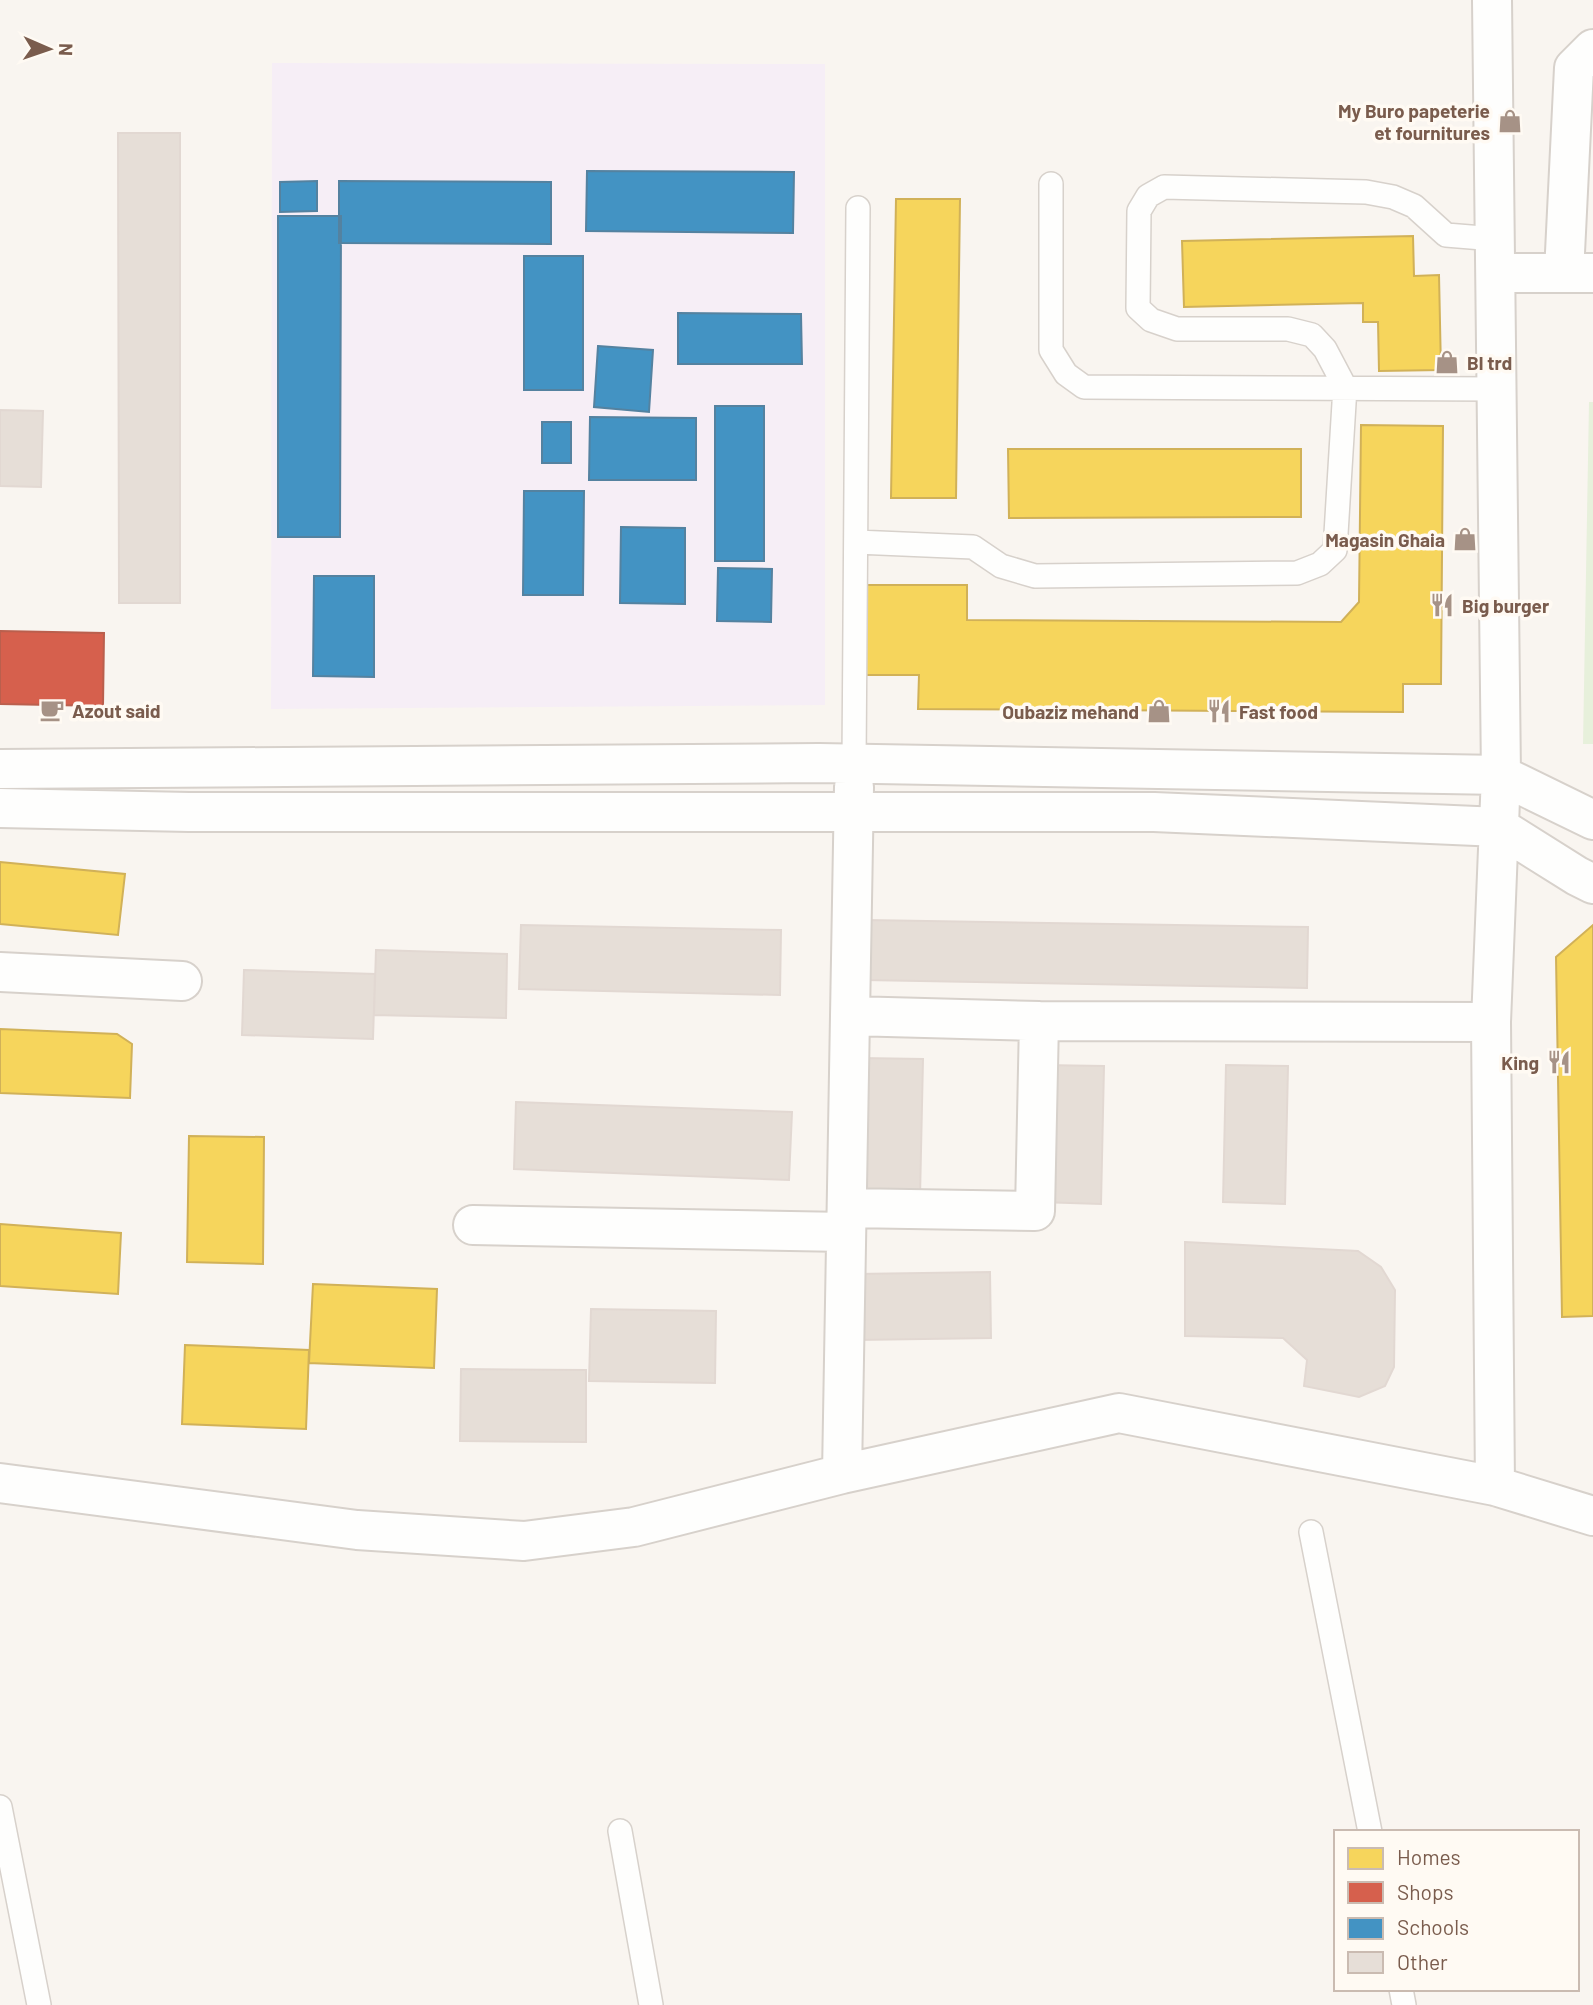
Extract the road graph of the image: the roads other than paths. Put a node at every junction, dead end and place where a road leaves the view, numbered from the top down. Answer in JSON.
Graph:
{"nodes":[{"id":1,"x":1492,"y":0,"type":"edge"},
{"id":2,"x":1593,"y":49,"type":"edge"},
{"id":3,"x":1051,"y":184,"type":"dead end"},
{"id":4,"x":858,"y":208,"type":"dead end"},
{"id":5,"x":1496,"y":256,"type":"junction"},
{"id":6,"x":1578,"y":273,"type":"edge"},
{"id":7,"x":1345,"y":387,"type":"junction"},
{"id":8,"x":1497,"y":389,"type":"junction"},
{"id":9,"x":856,"y":542,"type":"junction"},
{"id":10,"x":854,"y":764,"type":"junction"},
{"id":11,"x":0,"y":769,"type":"edge"},
{"id":12,"x":1501,"y":775,"type":"junction"},
{"id":13,"x":0,"y":808,"type":"edge"},
{"id":14,"x":853,"y":812,"type":"junction"},
{"id":15,"x":1593,"y":820,"type":"edge"},
{"id":16,"x":1499,"y":827,"type":"junction"},
{"id":17,"x":1593,"y":884,"type":"edge"},
{"id":18,"x":0,"y":972,"type":"edge"},
{"id":19,"x":182,"y":981,"type":"dead end"},
{"id":20,"x":850,"y":1016,"type":"junction"},
{"id":21,"x":1039,"y":1021,"type":"junction"},
{"id":22,"x":1490,"y":1022,"type":"junction"},
{"id":23,"x":846,"y":1220,"type":"junction"},
{"id":24,"x":473,"y":1225,"type":"dead end"},
{"id":25,"x":842,"y":1474,"type":"junction"},
{"id":26,"x":0,"y":1483,"type":"edge"},
{"id":27,"x":1495,"y":1486,"type":"junction"},
{"id":28,"x":1593,"y":1516,"type":"edge"},
{"id":29,"x":1311,"y":1532,"type":"dead end"},
{"id":30,"x":0,"y":1807,"type":"edge"},
{"id":31,"x":1370,"y":1830,"type":"edge"},
{"id":32,"x":620,"y":1831,"type":"dead end"},
{"id":33,"x":39,"y":2005,"type":"edge"},
{"id":34,"x":651,"y":2005,"type":"edge"}],
"edges":[{"from":1,"to":5,"type":"street"},
{"from":2,"to":6,"type":"street"},
{"from":3,"to":7,"type":"lane"},
{"from":4,"to":9,"type":"lane"},
{"from":5,"to":6,"type":"street"},
{"from":5,"to":7,"type":"lane"},
{"from":5,"to":8,"type":"street"},
{"from":7,"to":8,"type":"lane"},
{"from":7,"to":9,"type":"lane"},
{"from":8,"to":12,"type":"street"},
{"from":9,"to":10,"type":"lane"},
{"from":10,"to":11,"type":"street"},
{"from":10,"to":12,"type":"street"},
{"from":10,"to":14,"type":"street"},
{"from":12,"to":15,"type":"street"},
{"from":12,"to":16,"type":"street"},
{"from":13,"to":14,"type":"street"},
{"from":14,"to":16,"type":"street"},
{"from":14,"to":20,"type":"street"},
{"from":16,"to":17,"type":"street"},
{"from":16,"to":22,"type":"street"},
{"from":18,"to":19,"type":"street"},
{"from":20,"to":21,"type":"street"},
{"from":20,"to":23,"type":"street"},
{"from":21,"to":22,"type":"street"},
{"from":21,"to":23,"type":"street"},
{"from":22,"to":27,"type":"street"},
{"from":23,"to":24,"type":"street"},
{"from":23,"to":25,"type":"street"},
{"from":25,"to":26,"type":"street"},
{"from":25,"to":27,"type":"street"},
{"from":27,"to":28,"type":"street"},
{"from":29,"to":31,"type":"lane"},
{"from":30,"to":33,"type":"lane"},
{"from":32,"to":34,"type":"lane"}]}
